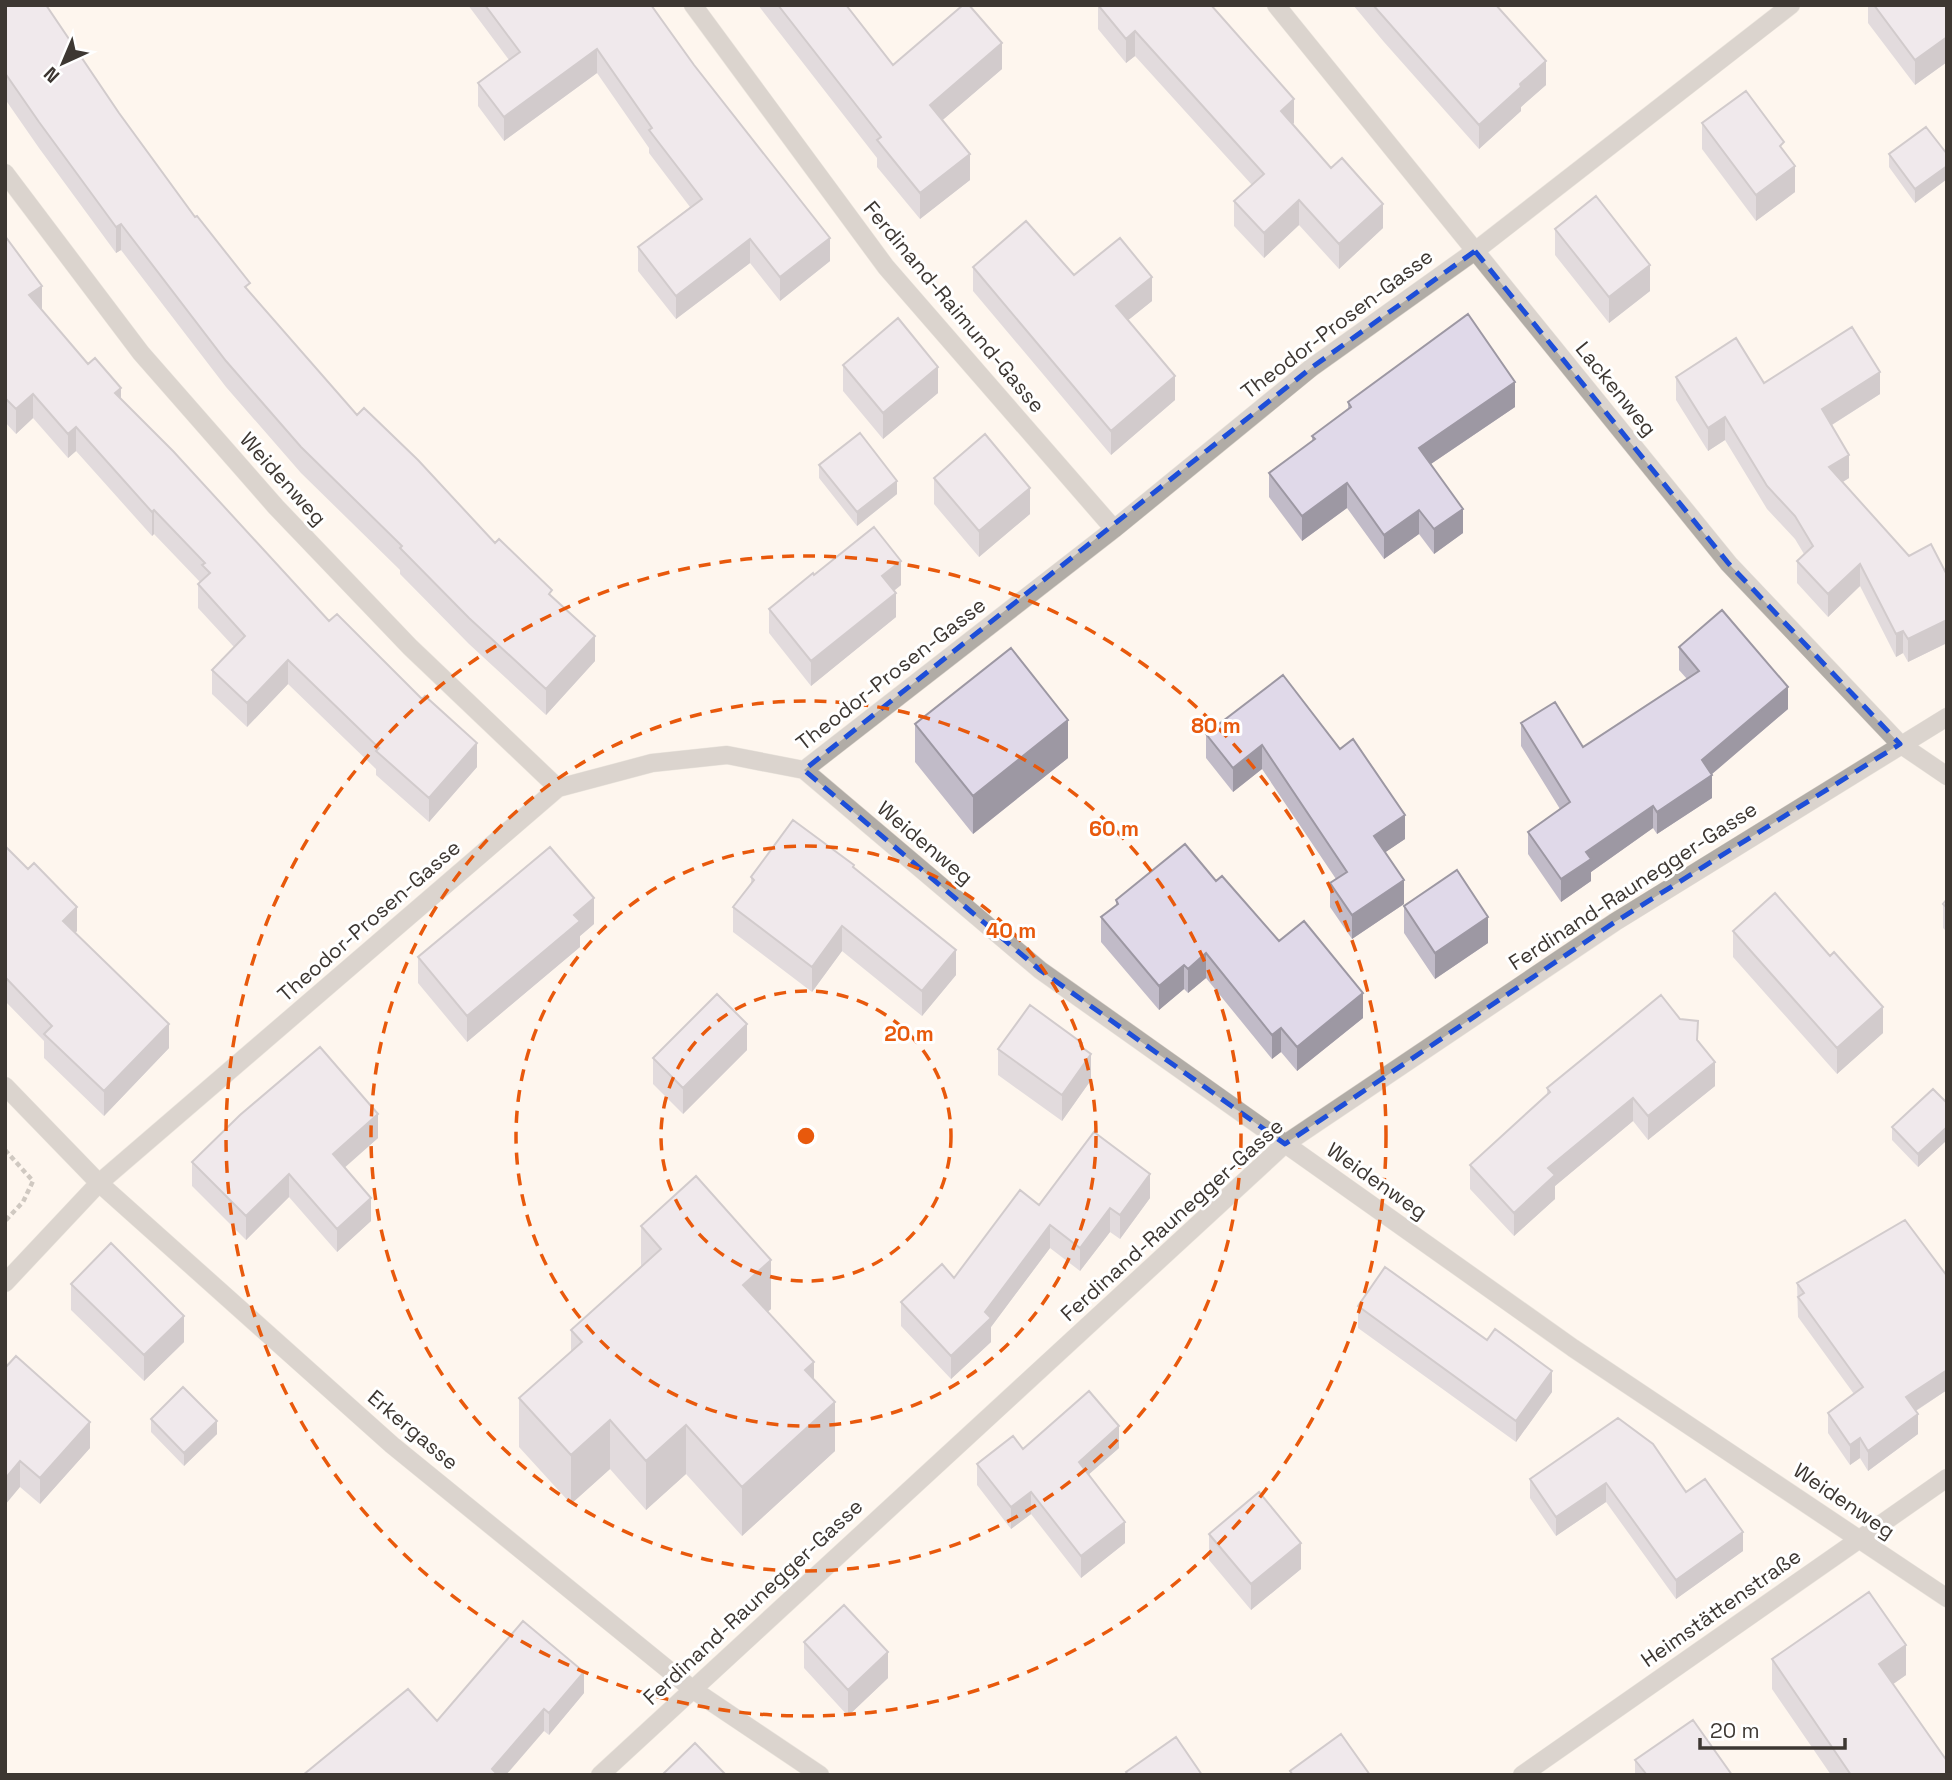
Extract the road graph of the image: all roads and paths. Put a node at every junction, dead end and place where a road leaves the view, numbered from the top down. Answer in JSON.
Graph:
{"nodes":[{"id":1,"x":693,"y":5,"type":"edge"},
{"id":2,"x":1276,"y":5,"type":"edge"},
{"id":3,"x":1791,"y":5,"type":"edge"},
{"id":4,"x":5,"y":173,"type":"edge"},
{"id":5,"x":1475,"y":251,"type":"junction"},
{"id":6,"x":1114,"y":529,"type":"junction"},
{"id":7,"x":1947,"y":717,"type":"edge"},
{"id":8,"x":1900,"y":744,"type":"junction"},
{"id":9,"x":804,"y":771,"type":"junction"},
{"id":10,"x":1947,"y":776,"type":"edge"},
{"id":11,"x":558,"y":788,"type":"junction"},
{"id":12,"x":5,"y":1086,"type":"edge"},
{"id":13,"x":1285,"y":1144,"type":"junction"},
{"id":14,"x":5,"y":1150,"type":"edge"},
{"id":15,"x":99,"y":1183,"type":"junction"},
{"id":16,"x":5,"y":1221,"type":"edge"},
{"id":17,"x":5,"y":1283,"type":"edge"},
{"id":18,"x":1947,"y":1478,"type":"edge"},
{"id":19,"x":1860,"y":1539,"type":"junction"},
{"id":20,"x":1947,"y":1598,"type":"edge"},
{"id":21,"x":692,"y":1689,"type":"junction"},
{"id":22,"x":600,"y":1775,"type":"edge"},
{"id":23,"x":820,"y":1775,"type":"edge"},
{"id":24,"x":1522,"y":1775,"type":"edge"}],
"edges":[{"from":1,"to":6,"type":"street","name":"Ferdinand-Raimund-Gasse"},
{"from":2,"to":5,"type":"street","name":"Lackenweg"},
{"from":3,"to":5,"type":"street","name":"Theodor-Prosen-Gasse"},
{"from":4,"to":11,"type":"street","name":"Weidenweg"},
{"from":5,"to":6,"type":"street","name":"Theodor-Prosen-Gasse"},
{"from":5,"to":8,"type":"street","name":"Lackenweg"},
{"from":6,"to":9,"type":"street","name":"Theodor-Prosen-Gasse"},
{"from":7,"to":8,"type":"street","name":"Ferdinand-Raunegger-Gasse"},
{"from":8,"to":10,"type":"street","name":"Lackenweg"},
{"from":8,"to":13,"type":"street","name":"Ferdinand-Raunegger-Gasse"},
{"from":9,"to":11,"type":"street","name":"Theodor-Prosen-Gasse"},
{"from":9,"to":13,"type":"street","name":"Weidenweg"},
{"from":11,"to":15,"type":"street","name":"Theodor-Prosen-Gasse"},
{"from":12,"to":15,"type":"street","name":"Erkergasse"},
{"from":13,"to":19,"type":"street","name":"Weidenweg"},
{"from":13,"to":21,"type":"street","name":"Ferdinand-Raunegger-Gasse"},
{"from":14,"to":16,"type":"path"},
{"from":15,"to":17,"type":"street","name":"Theodor-Prosen-Gasse"},
{"from":15,"to":21,"type":"street","name":"Erkergasse"},
{"from":18,"to":19,"type":"street","name":"Heimstättenstraße"},
{"from":19,"to":20,"type":"street","name":"Weidenweg"},
{"from":19,"to":24,"type":"street","name":"Heimstättenstraße"},
{"from":21,"to":22,"type":"street","name":"Ferdinand-Raunegger-Gasse"},
{"from":21,"to":23,"type":"street","name":"Erkergasse"}]}
